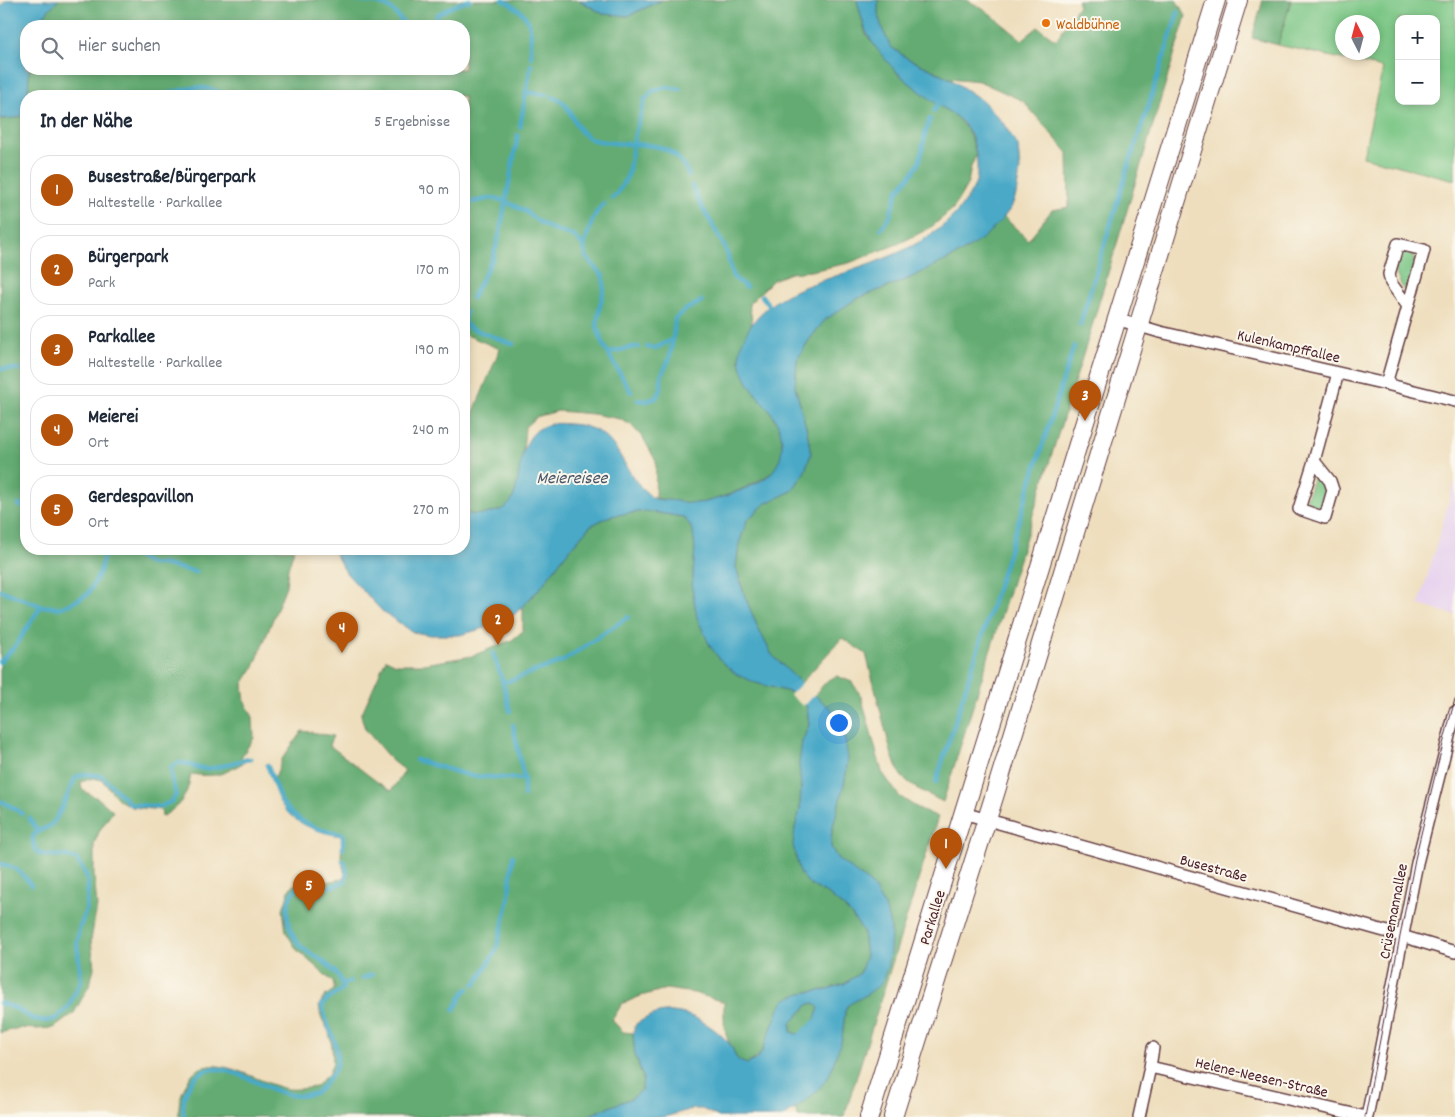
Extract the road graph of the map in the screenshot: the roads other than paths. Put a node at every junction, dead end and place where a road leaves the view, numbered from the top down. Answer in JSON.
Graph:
{"nodes":[{"id":1,"x":1216,"y":0,"type":"edge"},
{"id":2,"x":1238,"y":0,"type":"edge"},
{"id":3,"x":1407,"y":305,"type":"junction"},
{"id":4,"x":1116,"y":319,"type":"junction"},
{"id":5,"x":1139,"y":326,"type":"junction"},
{"id":6,"x":1338,"y":373,"type":"junction"},
{"id":7,"x":1386,"y":384,"type":"junction"},
{"id":8,"x":1455,"y":401,"type":"edge"},
{"id":9,"x":1314,"y":461,"type":"junction"},
{"id":10,"x":1455,"y":712,"type":"edge"},
{"id":11,"x":964,"y":813,"type":"junction"},
{"id":12,"x":987,"y":820,"type":"junction"},
{"id":13,"x":1403,"y":936,"type":"junction"},
{"id":14,"x":1455,"y":952,"type":"edge"},
{"id":15,"x":1153,"y":1048,"type":"dead end"},
{"id":16,"x":1150,"y":1067,"type":"junction"},
{"id":17,"x":869,"y":1117,"type":"edge"},
{"id":18,"x":893,"y":1117,"type":"edge"},
{"id":19,"x":1139,"y":1117,"type":"edge"},
{"id":20,"x":1366,"y":1117,"type":"edge"}],
"edges":[{"from":1,"to":4,"type":"main road","name":"Parkallee"},
{"from":2,"to":5,"type":"main road","name":"Parkallee"},
{"from":3,"to":3,"type":"street"},
{"from":3,"to":7,"type":"street"},
{"from":4,"to":5,"type":"street","name":"Kulenkampffallee"},
{"from":4,"to":11,"type":"main road","name":"Parkallee"},
{"from":5,"to":6,"type":"street","name":"Kulenkampffallee"},
{"from":5,"to":12,"type":"main road","name":"Parkallee"},
{"from":6,"to":7,"type":"street","name":"Kulenkampffallee"},
{"from":6,"to":9,"type":"street"},
{"from":7,"to":8,"type":"street","name":"Kulenkampffallee"},
{"from":9,"to":9,"type":"street"},
{"from":10,"to":13,"type":"street","name":"Crüsemannallee"},
{"from":11,"to":12,"type":"street","name":"Busestraße"},
{"from":11,"to":17,"type":"main road","name":"Parkallee"},
{"from":12,"to":13,"type":"street","name":"Busestraße"},
{"from":12,"to":18,"type":"main road","name":"Parkallee"},
{"from":13,"to":14,"type":"street","name":"Busestraße"},
{"from":13,"to":20,"type":"street","name":"Crüsemannallee"},
{"from":15,"to":16,"type":"street"},
{"from":16,"to":19,"type":"street"},
{"from":16,"to":20,"type":"street","name":"Helene-Neesen-Straße"}]}
